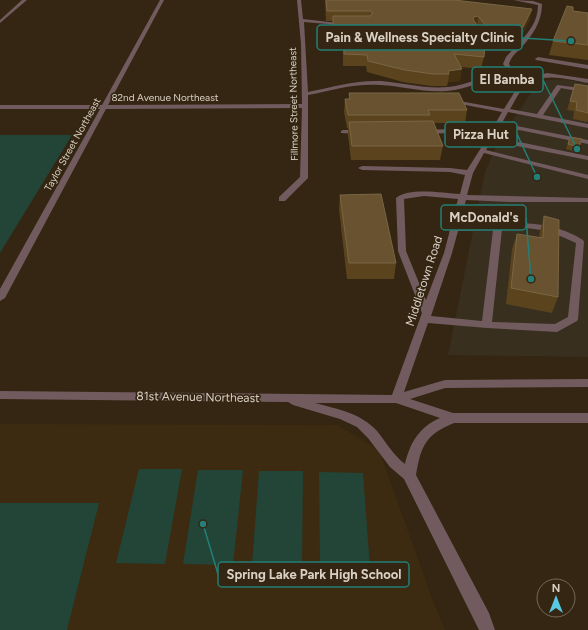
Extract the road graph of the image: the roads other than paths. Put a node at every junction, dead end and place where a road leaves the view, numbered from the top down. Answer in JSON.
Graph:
{"nodes":[{"id":1,"x":25,"y":0,"type":"edge"},
{"id":2,"x":162,"y":0,"type":"edge"},
{"id":3,"x":299,"y":0,"type":"edge"},
{"id":4,"x":515,"y":0,"type":"edge"},
{"id":5,"x":302,"y":20,"type":"junction"},
{"id":6,"x":0,"y":22,"type":"edge"},
{"id":7,"x":349,"y":24,"type":"edge"},
{"id":8,"x":474,"y":29,"type":"edge"},
{"id":9,"x":520,"y":44,"type":"junction"},
{"id":10,"x":538,"y":59,"type":"dead end"},
{"id":11,"x":588,"y":67,"type":"edge"},
{"id":12,"x":509,"y":69,"type":"junction"},
{"id":13,"x":531,"y":79,"type":"junction"},
{"id":14,"x":588,"y":81,"type":"edge"},
{"id":15,"x":588,"y":91,"type":"edge"},
{"id":16,"x":305,"y":94,"type":"junction"},
{"id":17,"x":444,"y":100,"type":"edge"},
{"id":18,"x":306,"y":106,"type":"junction"},
{"id":19,"x":0,"y":107,"type":"edge"},
{"id":20,"x":104,"y":107,"type":"junction"},
{"id":21,"x":506,"y":110,"type":"junction"},
{"id":22,"x":539,"y":116,"type":"junction"},
{"id":23,"x":498,"y":124,"type":"junction"},
{"id":24,"x":588,"y":126,"type":"edge"},
{"id":25,"x":343,"y":132,"type":"dead end"},
{"id":26,"x":367,"y":132,"type":"edge"},
{"id":27,"x":414,"y":132,"type":"edge"},
{"id":28,"x":490,"y":138,"type":"junction"},
{"id":29,"x":588,"y":142,"type":"edge"},
{"id":30,"x":483,"y":151,"type":"junction"},
{"id":31,"x":588,"y":158,"type":"edge"},
{"id":32,"x":362,"y":168,"type":"dead end"},
{"id":33,"x":470,"y":173,"type":"junction"},
{"id":34,"x":588,"y":177,"type":"edge"},
{"id":35,"x":463,"y":197,"type":"junction"},
{"id":36,"x":282,"y":199,"type":"dead end"},
{"id":37,"x":588,"y":200,"type":"edge"},
{"id":38,"x":498,"y":226,"type":"junction"},
{"id":39,"x":454,"y":230,"type":"junction"},
{"id":40,"x":0,"y":298,"type":"edge"},
{"id":41,"x":426,"y":316,"type":"junction"},
{"id":42,"x":487,"y":326,"type":"junction"},
{"id":43,"x":588,"y":383,"type":"edge"},
{"id":44,"x":0,"y":395,"type":"edge"},
{"id":45,"x":280,"y":398,"type":"junction"},
{"id":46,"x":396,"y":398,"type":"junction"},
{"id":47,"x":453,"y":418,"type":"junction"},
{"id":48,"x":588,"y":418,"type":"edge"},
{"id":49,"x":409,"y":475,"type":"junction"},
{"id":50,"x":487,"y":630,"type":"edge"}],
"edges":[{"from":1,"to":6,"type":"street"},
{"from":2,"to":20,"type":"street","name":"Taylor Street Northeast"},
{"from":3,"to":5,"type":"street","name":"Fillmore Street Northeast"},
{"from":4,"to":9,"type":"street"},
{"from":5,"to":7,"type":"street"},
{"from":5,"to":16,"type":"street","name":"Fillmore Street Northeast"},
{"from":8,"to":9,"type":"street"},
{"from":9,"to":12,"type":"street"},
{"from":10,"to":11,"type":"street"},
{"from":12,"to":13,"type":"street"},
{"from":12,"to":16,"type":"street"},
{"from":13,"to":14,"type":"street"},
{"from":13,"to":21,"type":"street","name":"Middletown Road"},
{"from":15,"to":22,"type":"street"},
{"from":16,"to":18,"type":"street","name":"Fillmore Street Northeast"},
{"from":17,"to":21,"type":"street"},
{"from":18,"to":20,"type":"street","name":"82nd Avenue Northeast"},
{"from":18,"to":36,"type":"street","name":"Fillmore Street Northeast"},
{"from":19,"to":20,"type":"street","name":"82nd Avenue Northeast"},
{"from":20,"to":40,"type":"street","name":"Taylor Street Northeast"},
{"from":21,"to":22,"type":"street"},
{"from":21,"to":23,"type":"street","name":"Middletown Road"},
{"from":22,"to":24,"type":"street"},
{"from":23,"to":28,"type":"street","name":"Middletown Road"},
{"from":23,"to":29,"type":"street"},
{"from":25,"to":26,"type":"street"},
{"from":27,"to":28,"type":"street"},
{"from":28,"to":30,"type":"street","name":"Middletown Road"},
{"from":28,"to":31,"type":"street"},
{"from":30,"to":33,"type":"street","name":"Middletown Road"},
{"from":30,"to":34,"type":"street"},
{"from":32,"to":33,"type":"street"},
{"from":33,"to":35,"type":"street","name":"Middletown Road"},
{"from":35,"to":37,"type":"street"},
{"from":35,"to":39,"type":"street","name":"Middletown Road"},
{"from":35,"to":41,"type":"street"},
{"from":38,"to":39,"type":"street"},
{"from":38,"to":42,"type":"street"},
{"from":38,"to":42,"type":"street"},
{"from":39,"to":41,"type":"street","name":"Middletown Road"},
{"from":41,"to":42,"type":"street"},
{"from":41,"to":46,"type":"street","name":"Middletown Road"},
{"from":43,"to":46,"type":"street","name":"81st Avenue Northeast"},
{"from":44,"to":45,"type":"street","name":"81st Avenue Northeast"},
{"from":45,"to":46,"type":"street","name":"81st Avenue Northeast"},
{"from":45,"to":49,"type":"street"},
{"from":46,"to":47,"type":"street","name":"81st Avenue Northeast"},
{"from":47,"to":48,"type":"street","name":"81st Avenue Northeast"},
{"from":47,"to":49,"type":"street"},
{"from":49,"to":50,"type":"street"}]}
